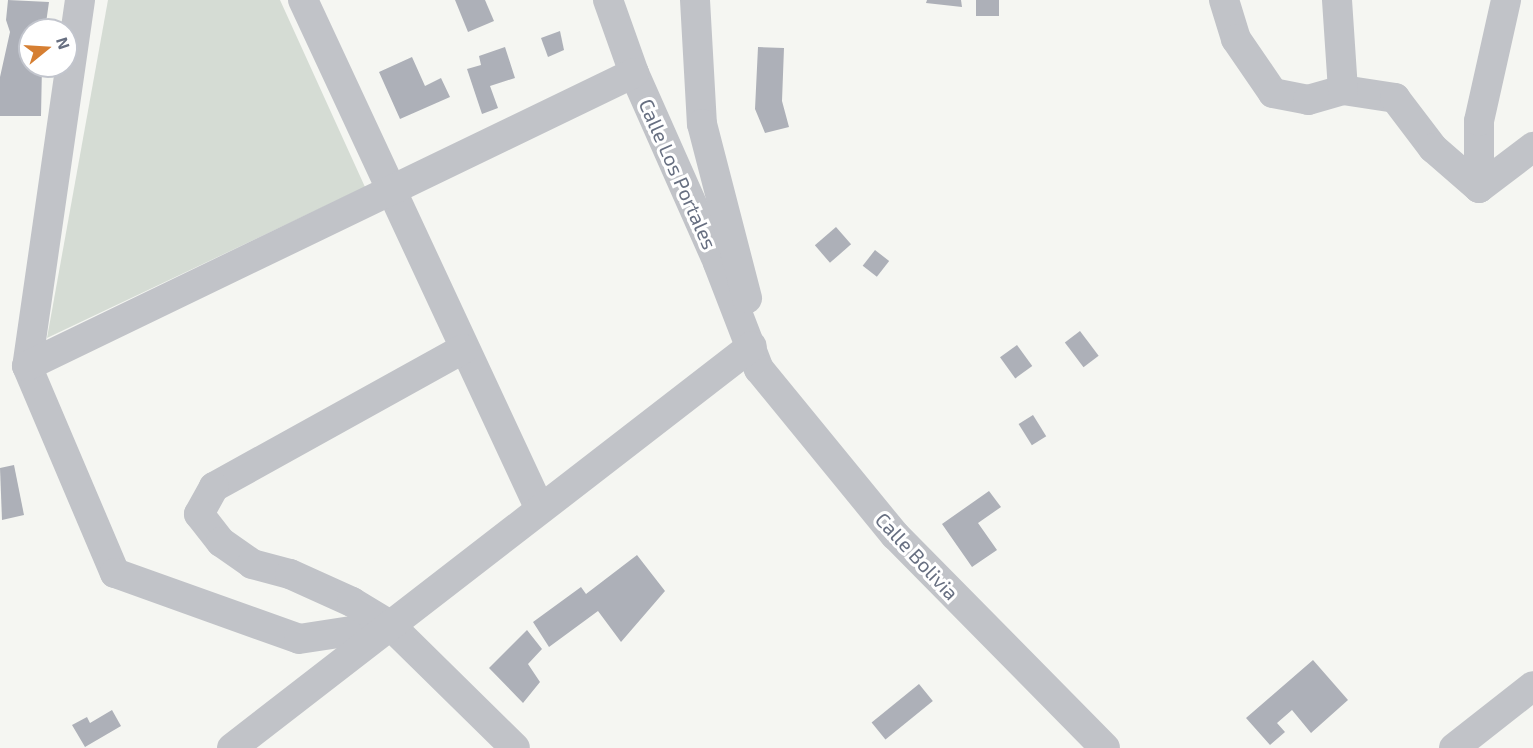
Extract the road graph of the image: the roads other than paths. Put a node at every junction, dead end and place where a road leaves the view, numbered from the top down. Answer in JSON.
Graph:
{"nodes":[{"id":1,"x":80,"y":0,"type":"edge"},
{"id":2,"x":303,"y":0,"type":"edge"},
{"id":3,"x":608,"y":0,"type":"edge"},
{"id":4,"x":695,"y":0,"type":"edge"},
{"id":5,"x":1224,"y":0,"type":"edge"},
{"id":6,"x":1337,"y":0,"type":"edge"},
{"id":7,"x":1506,"y":0,"type":"edge"},
{"id":8,"x":634,"y":73,"type":"junction"},
{"id":9,"x":1343,"y":90,"type":"junction"},
{"id":10,"x":1533,"y":147,"type":"edge"},
{"id":11,"x":1479,"y":188,"type":"junction"},
{"id":12,"x":393,"y":190,"type":"junction"},
{"id":13,"x":752,"y":346,"type":"junction"},
{"id":14,"x":464,"y":350,"type":"junction"},
{"id":15,"x":27,"y":366,"type":"junction"},
{"id":16,"x":539,"y":507,"type":"junction"},
{"id":17,"x":390,"y":625,"type":"junction"},
{"id":18,"x":1533,"y":686,"type":"edge"},
{"id":19,"x":232,"y":748,"type":"edge"},
{"id":20,"x":515,"y":748,"type":"edge"},
{"id":21,"x":1106,"y":748,"type":"edge"},
{"id":22,"x":1454,"y":748,"type":"edge"}],
"edges":[{"from":1,"to":15,"type":"street"},
{"from":2,"to":12,"type":"street"},
{"from":3,"to":8,"type":"street","name":"Calle Los Portales"},
{"from":4,"to":13,"type":"street"},
{"from":5,"to":9,"type":"street"},
{"from":6,"to":9,"type":"street"},
{"from":7,"to":11,"type":"street"},
{"from":8,"to":12,"type":"street"},
{"from":8,"to":13,"type":"street","name":"Calle Los Portales"},
{"from":9,"to":11,"type":"street"},
{"from":10,"to":11,"type":"street"},
{"from":12,"to":14,"type":"street"},
{"from":12,"to":15,"type":"street"},
{"from":13,"to":16,"type":"street"},
{"from":13,"to":21,"type":"street","name":"Calle Bolivia"},
{"from":14,"to":16,"type":"street"},
{"from":14,"to":17,"type":"street"},
{"from":15,"to":17,"type":"street"},
{"from":16,"to":17,"type":"street"},
{"from":17,"to":19,"type":"street"},
{"from":17,"to":20,"type":"street"},
{"from":18,"to":22,"type":"street"}]}
